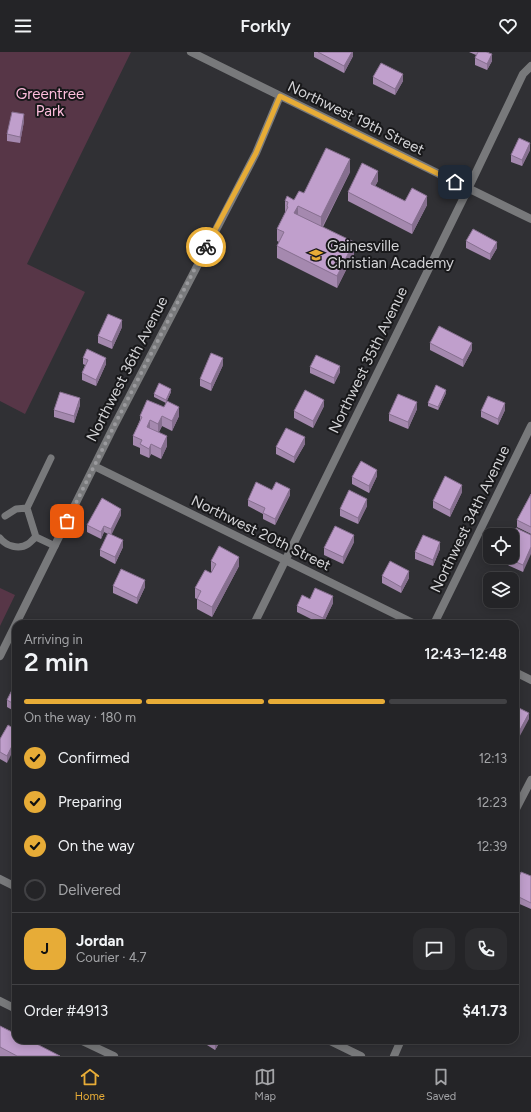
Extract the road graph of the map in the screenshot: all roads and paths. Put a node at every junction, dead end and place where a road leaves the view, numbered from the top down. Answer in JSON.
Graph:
{"nodes":[{"id":1,"x":191,"y":52,"type":"edge"},
{"id":2,"x":531,"y":66,"type":"edge"},
{"id":3,"x":280,"y":96,"type":"junction"},
{"id":4,"x":468,"y":189,"type":"junction"},
{"id":5,"x":531,"y":219,"type":"edge"},
{"id":6,"x":531,"y":426,"type":"edge"},
{"id":7,"x":51,"y":458,"type":"dead end"},
{"id":8,"x":94,"y":466,"type":"junction"},
{"id":9,"x":27,"y":508,"type":"junction"},
{"id":10,"x":5,"y":516,"type":"dead end"},
{"id":11,"x":36,"y":537,"type":"junction"},
{"id":12,"x":0,"y":538,"type":"edge"},
{"id":13,"x":55,"y":546,"type":"junction"},
{"id":14,"x":285,"y":561,"type":"junction"},
{"id":15,"x":18,"y":620,"type":"edge"},
{"id":16,"x":256,"y":620,"type":"edge"},
{"id":17,"x":407,"y":620,"type":"edge"},
{"id":18,"x":436,"y":620,"type":"edge"},
{"id":19,"x":12,"y":632,"type":"edge"},
{"id":20,"x":0,"y":656,"type":"edge"},
{"id":21,"x":519,"y":674,"type":"edge"},
{"id":22,"x":531,"y":680,"type":"edge"},
{"id":23,"x":531,"y":780,"type":"edge"},
{"id":24,"x":519,"y":803,"type":"edge"},
{"id":25,"x":0,"y":879,"type":"edge"},
{"id":26,"x":12,"y":885,"type":"edge"},
{"id":27,"x":0,"y":1001,"type":"edge"},
{"id":28,"x":12,"y":1007,"type":"edge"},
{"id":29,"x":88,"y":1044,"type":"edge"},
{"id":30,"x":336,"y":1044,"type":"edge"},
{"id":31,"x":399,"y":1044,"type":"edge"},
{"id":32,"x":114,"y":1056,"type":"edge"},
{"id":33,"x":361,"y":1056,"type":"edge"},
{"id":34,"x":394,"y":1056,"type":"edge"}],
"edges":[{"from":1,"to":3,"type":"street","name":"Northwest 19th Street"},
{"from":2,"to":4,"type":"street","name":"Northwest 35th Avenue"},
{"from":3,"to":4,"type":"street","name":"Northwest 19th Street"},
{"from":3,"to":8,"type":"street","name":"Northwest 36th Avenue"},
{"from":4,"to":5,"type":"street","name":"Northwest 19th Street"},
{"from":4,"to":14,"type":"street","name":"Northwest 35th Avenue"},
{"from":6,"to":18,"type":"street","name":"Northwest 34th Avenue"},
{"from":7,"to":9,"type":"lane"},
{"from":8,"to":13,"type":"street","name":"Northwest 36th Avenue"},
{"from":8,"to":14,"type":"street","name":"Northwest 20th Street"},
{"from":9,"to":10,"type":"lane"},
{"from":9,"to":11,"type":"lane"},
{"from":11,"to":12,"type":"lane"},
{"from":11,"to":13,"type":"lane"},
{"from":13,"to":15,"type":"street","name":"Northwest 36th Avenue"},
{"from":14,"to":16,"type":"street","name":"Northwest 35th Avenue"},
{"from":14,"to":17,"type":"street","name":"Northwest 20th Street"},
{"from":19,"to":20,"type":"street","name":"Northwest 36th Avenue"},
{"from":21,"to":22,"type":"street"},
{"from":23,"to":24,"type":"street"},
{"from":25,"to":26,"type":"street"},
{"from":27,"to":28,"type":"street"},
{"from":29,"to":32,"type":"street"},
{"from":30,"to":33,"type":"street"},
{"from":31,"to":34,"type":"street"}]}
